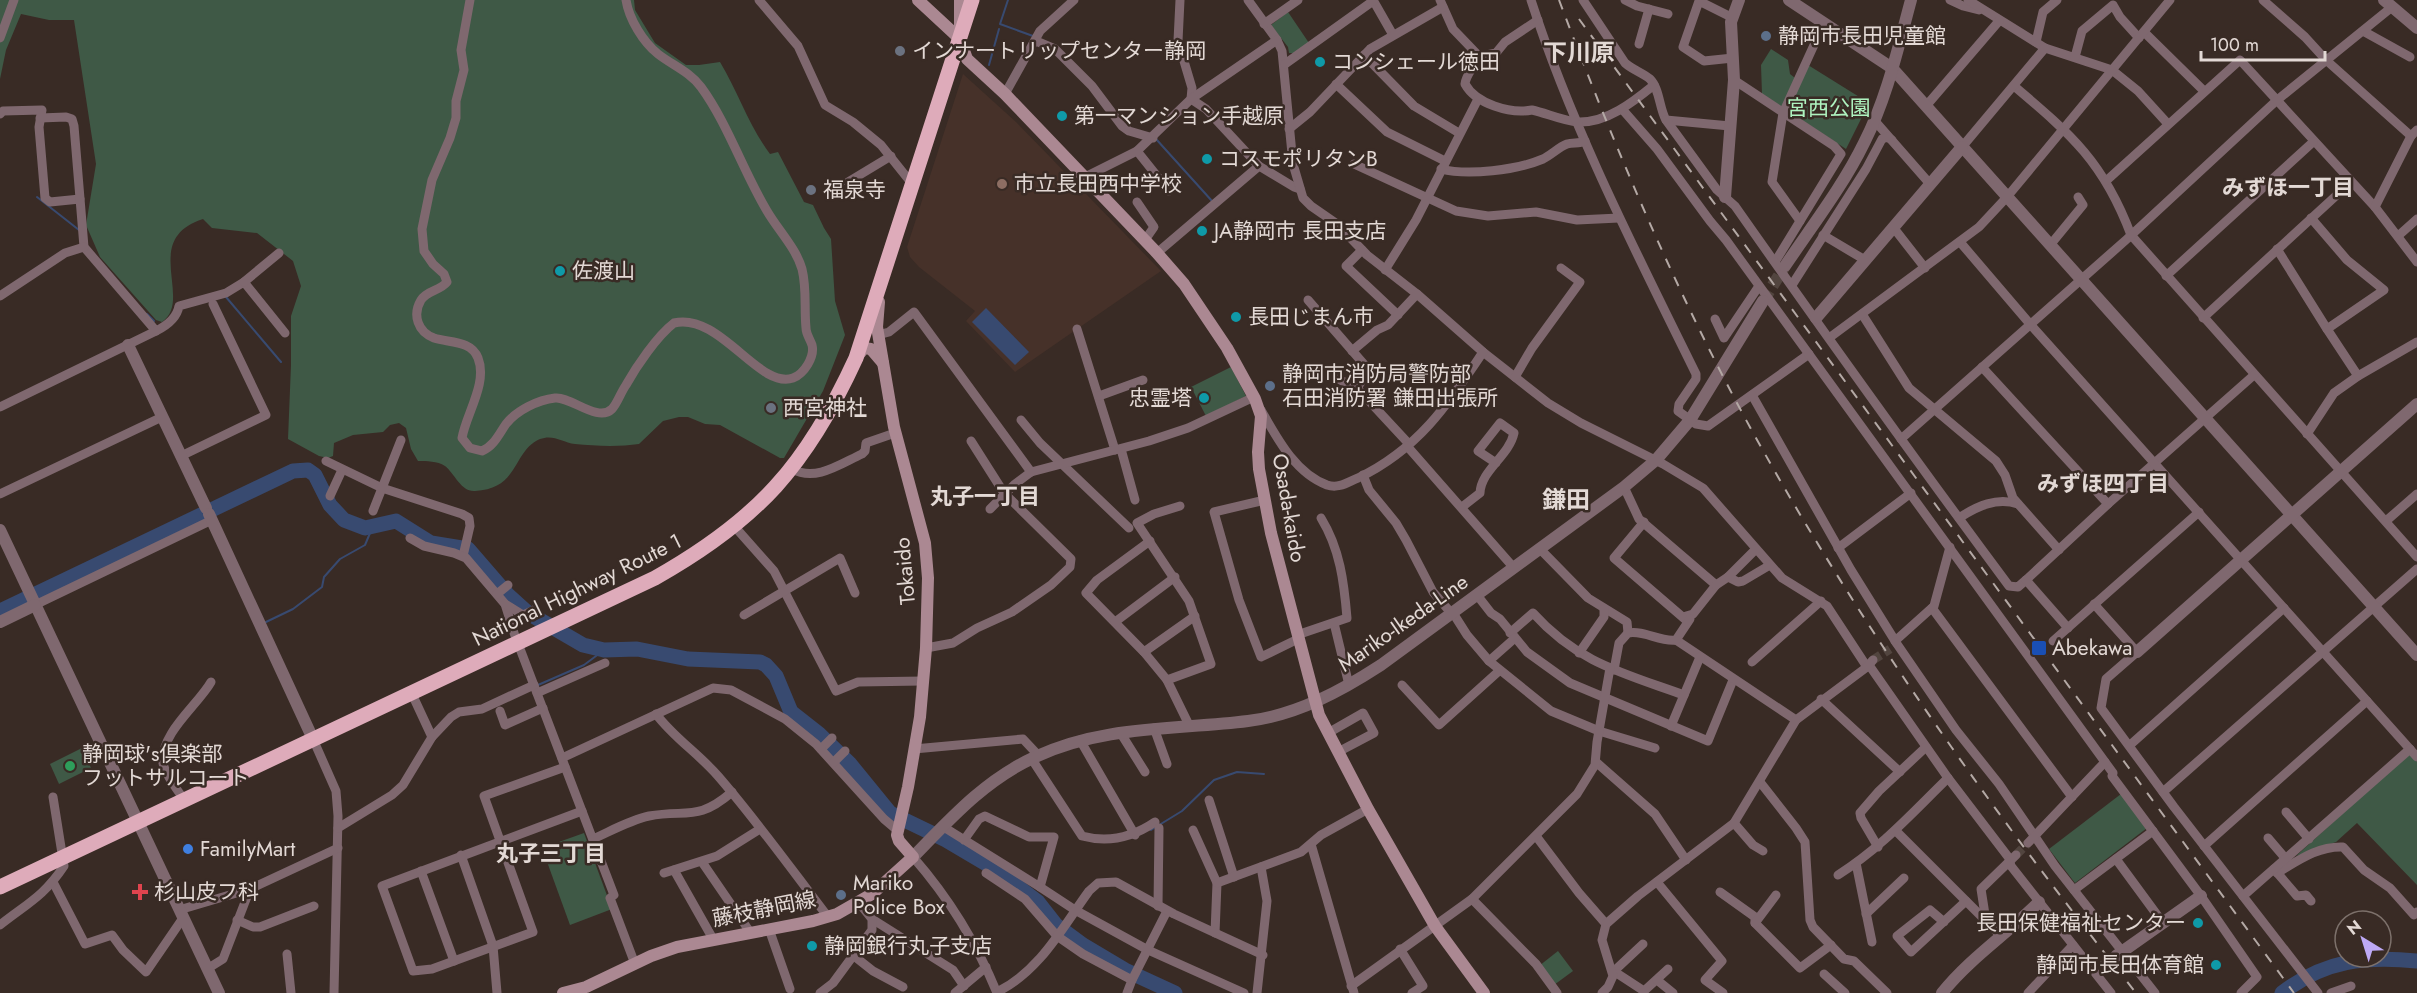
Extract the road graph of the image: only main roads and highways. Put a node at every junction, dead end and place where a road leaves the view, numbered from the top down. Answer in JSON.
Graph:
{"nodes":[{"id":1,"x":918,"y":0,"type":"edge"},
{"id":2,"x":960,"y":0,"type":"edge"},
{"id":3,"x":972,"y":0,"type":"edge"},
{"id":4,"x":960,"y":39,"type":"junction"},
{"id":5,"x":879,"y":292,"type":"junction"},
{"id":6,"x":856,"y":358,"type":"junction"},
{"id":7,"x":885,"y":367,"type":"junction"},
{"id":8,"x":913,"y":857,"type":"joint"},
{"id":9,"x":0,"y":887,"type":"edge"},
{"id":10,"x":563,"y":993,"type":"edge"},
{"id":11,"x":1484,"y":993,"type":"edge"}],
"edges":[{"from":1,"to":4,"type":"main road","name":"Osada-kaido"},
{"from":2,"to":4,"type":"main road"},
{"from":3,"to":4,"type":"highway","name":"National Highway Route 1"},
{"from":4,"to":5,"type":"highway","name":"National Highway Route 1"},
{"from":4,"to":11,"type":"main road","name":"Osada-kaido"},
{"from":5,"to":6,"type":"highway","name":"National Highway Route 1"},
{"from":5,"to":7,"type":"main road","name":"Tokaido"},
{"from":6,"to":7,"type":"main road"},
{"from":6,"to":9,"type":"highway","name":"National Highway Route 1"},
{"from":7,"to":8,"type":"main road","name":"Tokaido"},
{"from":8,"to":10,"type":"main road","name":"藤枝静岡線"}]}
